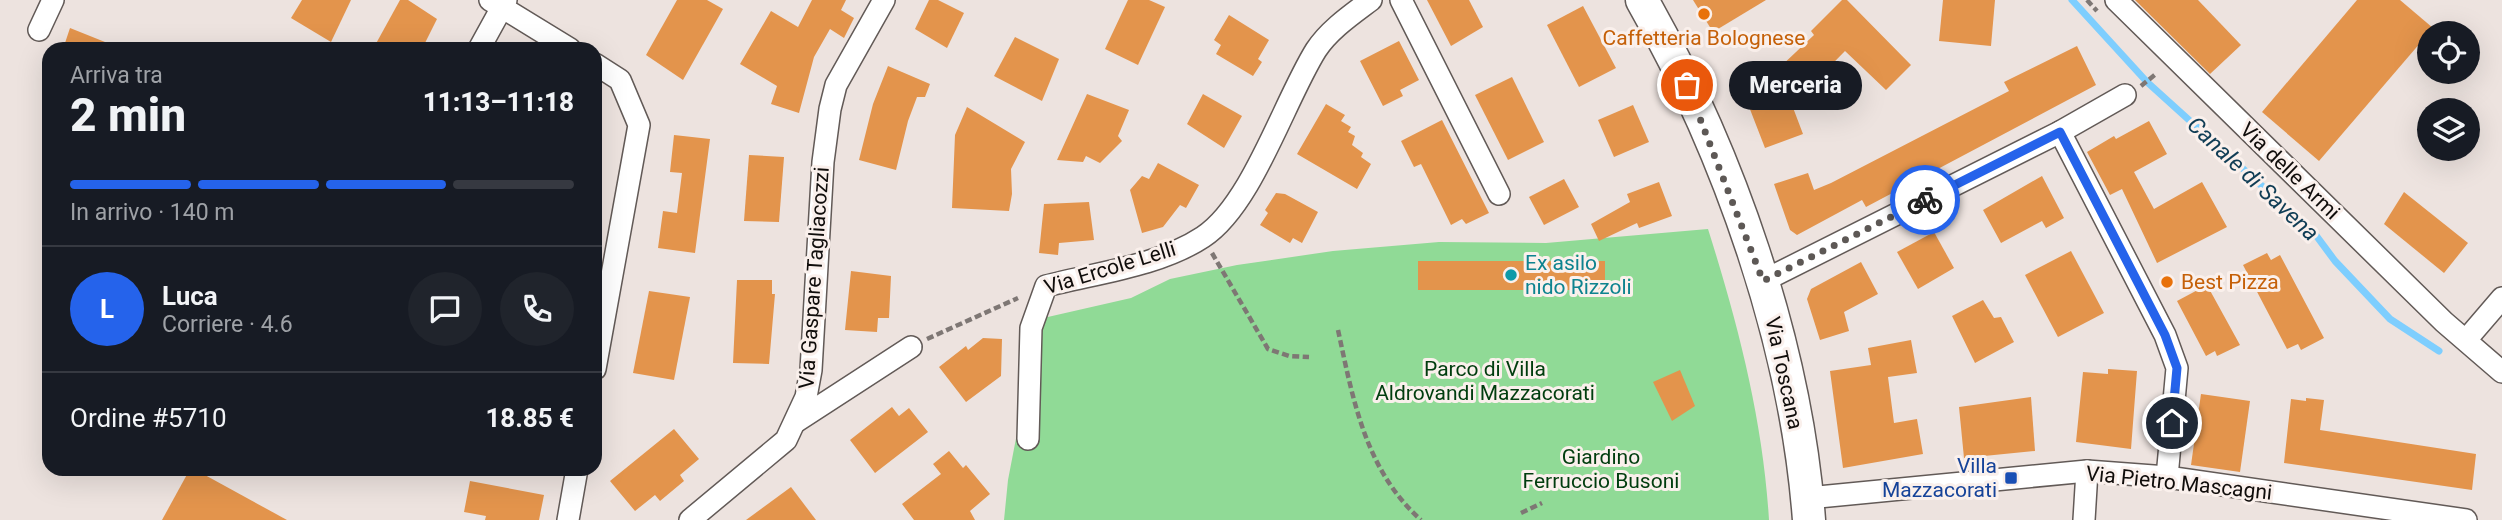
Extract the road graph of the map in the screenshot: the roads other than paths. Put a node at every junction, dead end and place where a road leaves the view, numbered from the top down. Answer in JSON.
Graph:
{"nodes":[{"id":1,"x":53,"y":0,"type":"edge"},
{"id":2,"x":884,"y":0,"type":"edge"},
{"id":3,"x":1371,"y":0,"type":"edge"},
{"id":4,"x":1401,"y":0,"type":"edge"},
{"id":5,"x":1642,"y":0,"type":"edge"},
{"id":6,"x":2116,"y":0,"type":"edge"},
{"id":7,"x":500,"y":2,"type":"edge"},
{"id":8,"x":39,"y":30,"type":"dead end"},
{"id":9,"x":482,"y":42,"type":"edge"},
{"id":10,"x":560,"y":42,"type":"edge"},
{"id":11,"x":602,"y":68,"type":"edge"},
{"id":12,"x":2125,"y":96,"type":"dead end"},
{"id":13,"x":2060,"y":132,"type":"junction"},
{"id":14,"x":1499,"y":194,"type":"dead end"},
{"id":15,"x":1763,"y":281,"type":"junction"},
{"id":16,"x":2502,"y":298,"type":"edge"},
{"id":17,"x":602,"y":330,"type":"edge"},
{"id":18,"x":2466,"y":340,"type":"junction"},
{"id":19,"x":911,"y":347,"type":"road end"},
{"id":20,"x":2502,"y":372,"type":"edge"},
{"id":21,"x":797,"y":421,"type":"junction"},
{"id":22,"x":1028,"y":439,"type":"dead end"},
{"id":23,"x":2087,"y":471,"type":"junction"},
{"id":24,"x":576,"y":476,"type":"edge"},
{"id":25,"x":2167,"y":477,"type":"junction"},
{"id":26,"x":1808,"y":509,"type":"edge"},
{"id":27,"x":2379,"y":514,"type":"edge"},
{"id":28,"x":568,"y":520,"type":"edge"},
{"id":29,"x":690,"y":520,"type":"edge"},
{"id":30,"x":2084,"y":520,"type":"edge"},
{"id":31,"x":2466,"y":520,"type":"edge"}],
"edges":[{"from":1,"to":8,"type":"street"},
{"from":2,"to":21,"type":"street","name":"Via Gaspare Tagliacozzi"},
{"from":3,"to":22,"type":"street","name":"Via Ercole Lelli"},
{"from":4,"to":14,"type":"street"},
{"from":5,"to":15,"type":"main road","name":"Via Toscana"},
{"from":6,"to":18,"type":"street","name":"Via delle Armi"},
{"from":7,"to":9,"type":"street"},
{"from":7,"to":10,"type":"street"},
{"from":11,"to":17,"type":"street"},
{"from":12,"to":13,"type":"street"},
{"from":13,"to":15,"type":"street"},
{"from":13,"to":25,"type":"street"},
{"from":15,"to":26,"type":"main road","name":"Via Toscana"},
{"from":16,"to":18,"type":"street"},
{"from":18,"to":20,"type":"street","name":"Via delle Armi"},
{"from":19,"to":21,"type":"street"},
{"from":21,"to":29,"type":"street","name":"Via Gaspare Tagliacozzi"},
{"from":23,"to":25,"type":"street","name":"Via Pietro Mascagni"},
{"from":23,"to":26,"type":"street","name":"Via Pietro Mascagni"},
{"from":23,"to":30,"type":"street"},
{"from":24,"to":28,"type":"street"},
{"from":25,"to":27,"type":"street","name":"Via Pietro Mascagni"},
{"from":27,"to":31,"type":"street","name":"Via Pietro Mascagni"}]}
